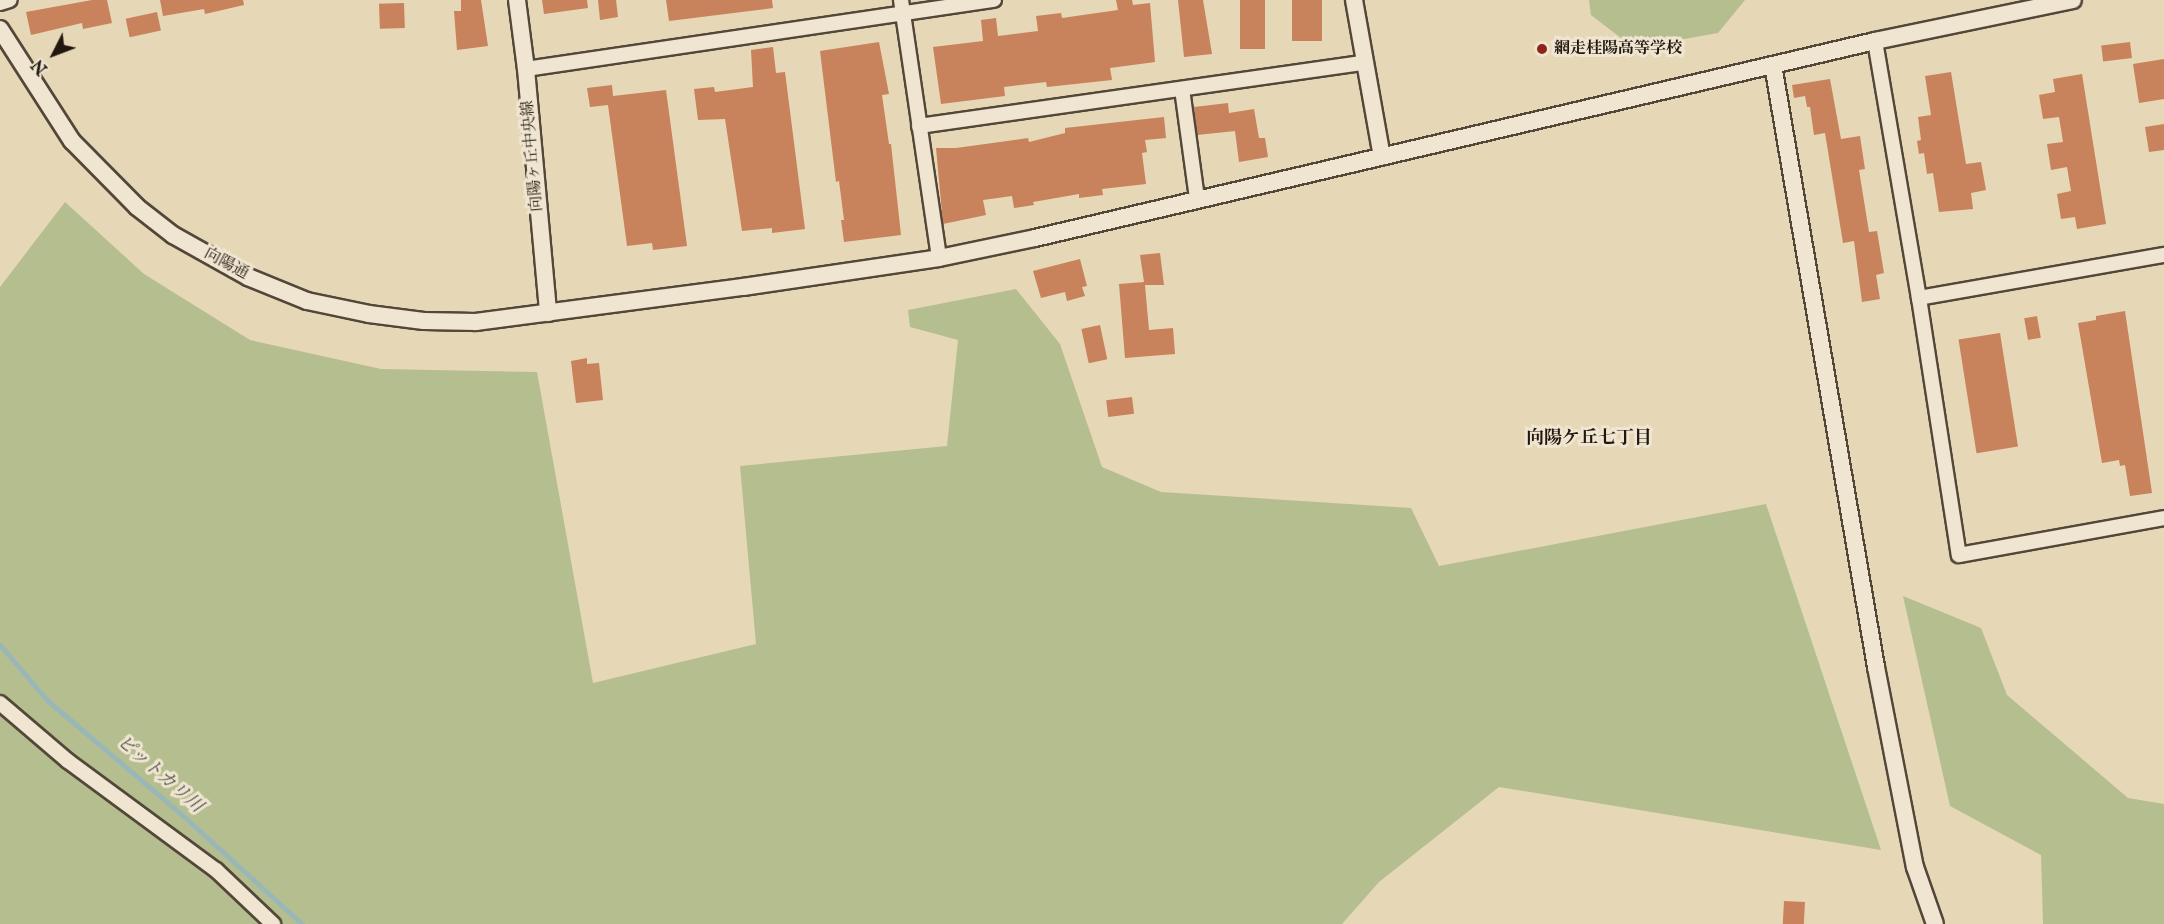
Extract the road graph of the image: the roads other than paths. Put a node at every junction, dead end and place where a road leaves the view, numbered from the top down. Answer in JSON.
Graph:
{"nodes":[{"id":1,"x":10,"y":0,"type":"edge"},
{"id":2,"x":517,"y":0,"type":"edge"},
{"id":3,"x":994,"y":0,"type":"edge"},
{"id":4,"x":1354,"y":0,"type":"edge"},
{"id":5,"x":2073,"y":0,"type":"edge"},
{"id":6,"x":0,"y":3,"type":"edge"},
{"id":7,"x":902,"y":7,"type":"edge"},
{"id":8,"x":0,"y":29,"type":"edge"},
{"id":9,"x":1875,"y":41,"type":"junction"},
{"id":10,"x":1364,"y":63,"type":"junction"},
{"id":11,"x":1773,"y":65,"type":"junction"},
{"id":12,"x":526,"y":69,"type":"junction"},
{"id":13,"x":1182,"y":89,"type":"junction"},
{"id":14,"x":919,"y":126,"type":"junction"},
{"id":15,"x":1382,"y":157,"type":"junction"},
{"id":16,"x":1197,"y":199,"type":"junction"},
{"id":17,"x":2164,"y":255,"type":"edge"},
{"id":18,"x":939,"y":258,"type":"junction"},
{"id":19,"x":1919,"y":298,"type":"junction"},
{"id":20,"x":548,"y":313,"type":"junction"},
{"id":21,"x":2164,"y":518,"type":"edge"},
{"id":22,"x":0,"y":703,"type":"edge"},
{"id":23,"x":273,"y":924,"type":"edge"},
{"id":24,"x":1935,"y":924,"type":"edge"}],
"edges":[{"from":1,"to":6,"type":"street"},
{"from":2,"to":12,"type":"street","name":"向陽ヶ丘中央線"},
{"from":3,"to":7,"type":"street"},
{"from":4,"to":10,"type":"street"},
{"from":5,"to":9,"type":"street","name":"向陽通"},
{"from":7,"to":12,"type":"street"},
{"from":7,"to":14,"type":"street"},
{"from":8,"to":20,"type":"street","name":"向陽通"},
{"from":9,"to":11,"type":"street","name":"向陽通"},
{"from":9,"to":19,"type":"street"},
{"from":10,"to":13,"type":"street"},
{"from":10,"to":15,"type":"street"},
{"from":11,"to":15,"type":"street","name":"向陽通"},
{"from":11,"to":24,"type":"street"},
{"from":12,"to":20,"type":"street","name":"向陽ヶ丘中央線"},
{"from":13,"to":14,"type":"street"},
{"from":13,"to":16,"type":"street"},
{"from":14,"to":18,"type":"street"},
{"from":15,"to":16,"type":"street","name":"向陽通"},
{"from":16,"to":18,"type":"street","name":"向陽通"},
{"from":17,"to":19,"type":"street"},
{"from":18,"to":20,"type":"street","name":"向陽通"},
{"from":19,"to":21,"type":"street"},
{"from":22,"to":23,"type":"street"}]}
